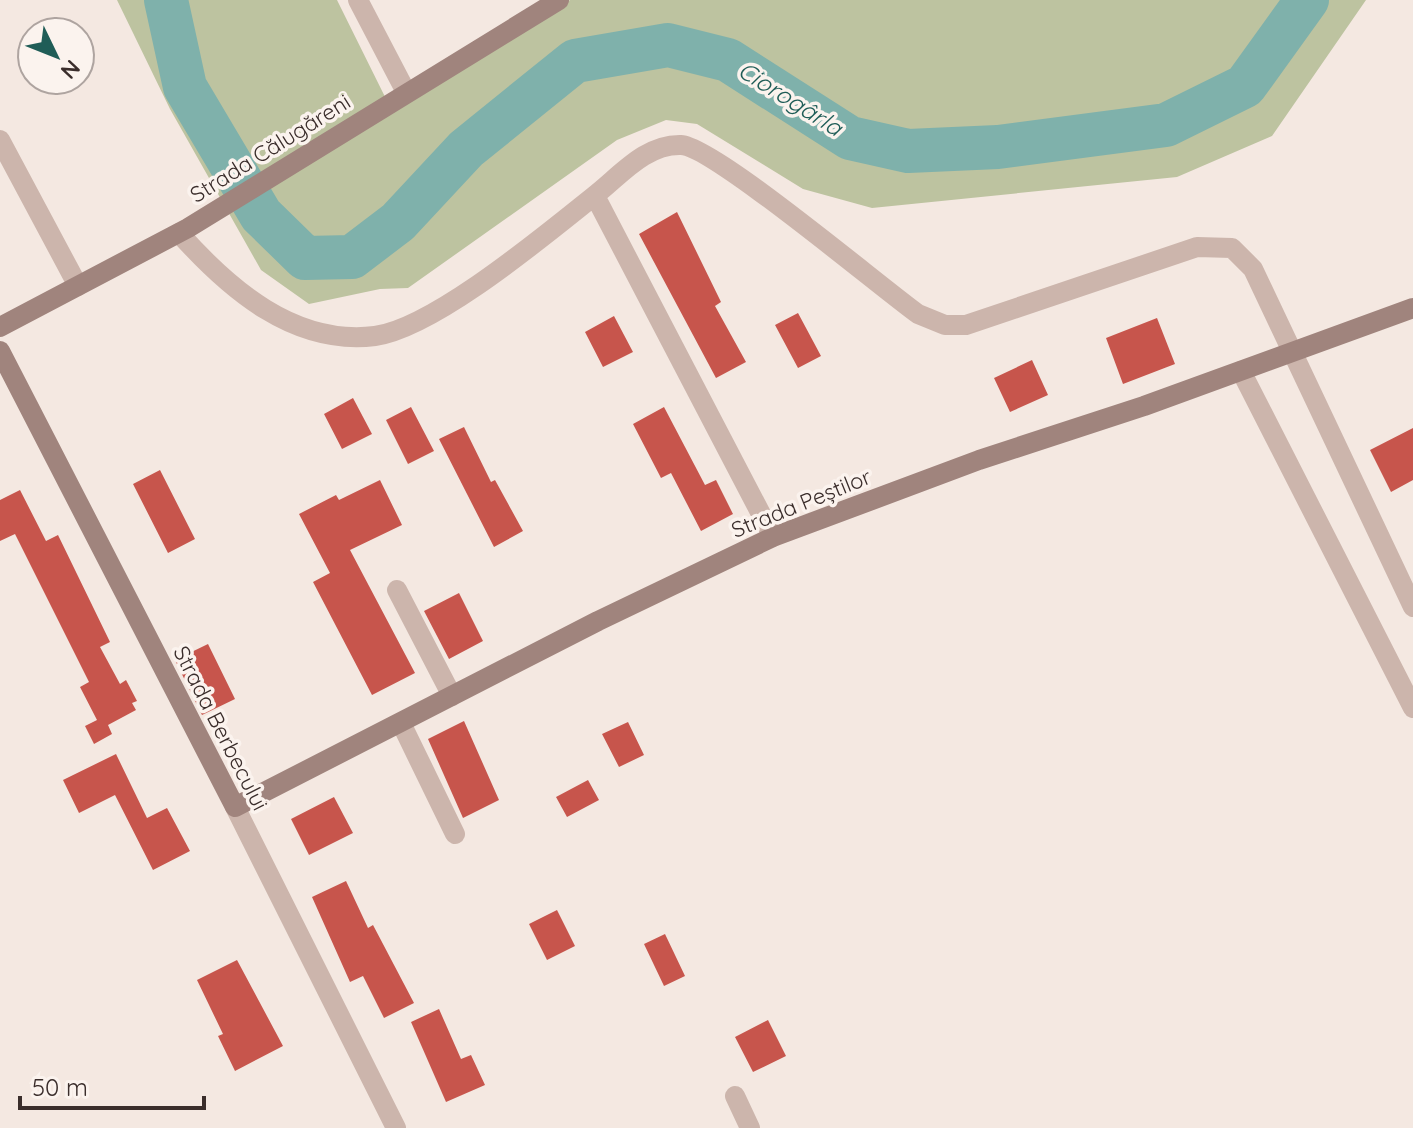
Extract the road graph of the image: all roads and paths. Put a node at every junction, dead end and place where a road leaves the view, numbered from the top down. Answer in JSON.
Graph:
{"nodes":[{"id":1,"x":358,"y":0,"type":"edge"},
{"id":2,"x":559,"y":0,"type":"edge"},
{"id":3,"x":406,"y":92,"type":"junction"},
{"id":4,"x":0,"y":140,"type":"edge"},
{"id":5,"x":595,"y":196,"type":"junction"},
{"id":6,"x":184,"y":230,"type":"junction"},
{"id":7,"x":78,"y":286,"type":"junction"},
{"id":8,"x":1413,"y":308,"type":"edge"},
{"id":9,"x":0,"y":327,"type":"edge"},
{"id":10,"x":0,"y":351,"type":"edge"},
{"id":11,"x":1289,"y":352,"type":"junction"},
{"id":12,"x":1241,"y":371,"type":"junction"},
{"id":13,"x":773,"y":537,"type":"junction"},
{"id":14,"x":397,"y":590,"type":"dead end"},
{"id":15,"x":1413,"y":607,"type":"edge"},
{"id":16,"x":452,"y":696,"type":"junction"},
{"id":17,"x":1413,"y":708,"type":"edge"},
{"id":18,"x":401,"y":723,"type":"junction"},
{"id":19,"x":235,"y":807,"type":"junction"},
{"id":20,"x":455,"y":834,"type":"dead end"},
{"id":21,"x":735,"y":1096,"type":"dead end"},
{"id":22,"x":396,"y":1128,"type":"edge"},
{"id":23,"x":750,"y":1128,"type":"edge"}],
"edges":[{"from":1,"to":3,"type":"street"},
{"from":2,"to":3,"type":"street","name":"Strada Călugăreni"},
{"from":3,"to":6,"type":"street","name":"Strada Călugăreni"},
{"from":4,"to":7,"type":"street"},
{"from":5,"to":6,"type":"street"},
{"from":5,"to":11,"type":"street"},
{"from":5,"to":13,"type":"street"},
{"from":6,"to":7,"type":"street","name":"Strada Călugăreni"},
{"from":7,"to":9,"type":"street","name":"Strada Călugăreni"},
{"from":8,"to":11,"type":"street","name":"Strada Peștilor"},
{"from":10,"to":19,"type":"street","name":"Strada Berbecului"},
{"from":11,"to":12,"type":"street","name":"Strada Peștilor"},
{"from":11,"to":15,"type":"street"},
{"from":12,"to":13,"type":"street","name":"Strada Peștilor"},
{"from":12,"to":17,"type":"street"},
{"from":13,"to":16,"type":"street","name":"Strada Peștilor"},
{"from":14,"to":16,"type":"street"},
{"from":16,"to":18,"type":"street","name":"Strada Peștilor"},
{"from":18,"to":19,"type":"street","name":"Strada Peștilor"},
{"from":18,"to":20,"type":"street"},
{"from":19,"to":22,"type":"street","name":"Strada Berbecului"},
{"from":21,"to":23,"type":"street"}]}
